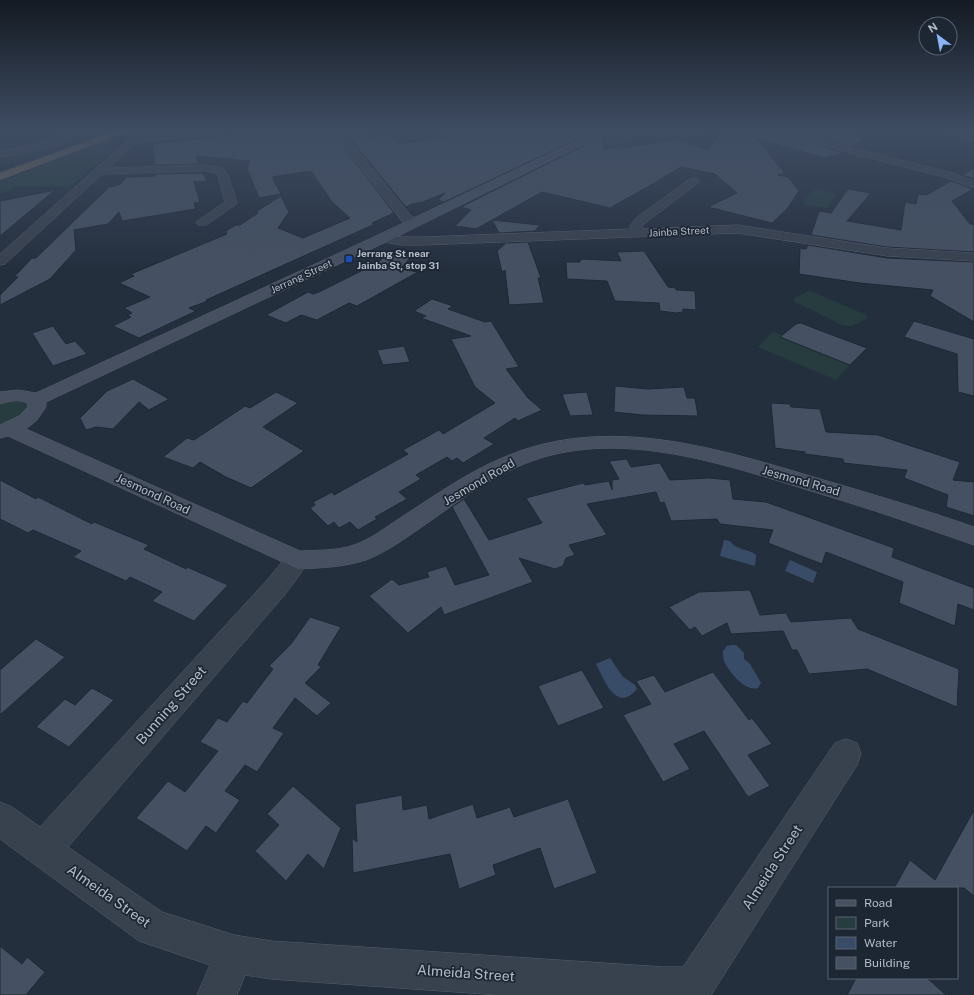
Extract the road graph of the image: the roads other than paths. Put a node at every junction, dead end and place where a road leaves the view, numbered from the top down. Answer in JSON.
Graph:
{"nodes":[{"id":1,"x":94,"y":176,"type":"edge"},
{"id":2,"x":223,"y":176,"type":"edge"},
{"id":3,"x":373,"y":176,"type":"edge"},
{"id":4,"x":510,"y":176,"type":"edge"},
{"id":5,"x":952,"y":176,"type":"edge"},
{"id":6,"x":694,"y":181,"type":"dead end"},
{"id":7,"x":974,"y":185,"type":"edge"},
{"id":8,"x":202,"y":222,"type":"dead end"},
{"id":9,"x":415,"y":222,"type":"junction"},
{"id":10,"x":639,"y":233,"type":"junction"},
{"id":11,"x":383,"y":238,"type":"junction"},
{"id":12,"x":974,"y":257,"type":"edge"},
{"id":13,"x":0,"y":261,"type":"edge"},
{"id":14,"x":0,"y":398,"type":"edge"},
{"id":15,"x":36,"y":400,"type":"junction"},
{"id":16,"x":5,"y":430,"type":"edge"},
{"id":17,"x":974,"y":536,"type":"edge"},
{"id":18,"x":298,"y":560,"type":"junction"},
{"id":19,"x":846,"y":754,"type":"dead end"},
{"id":20,"x":0,"y":819,"type":"edge"},
{"id":21,"x":43,"y":849,"type":"junction"},
{"id":22,"x":234,"y":954,"type":"junction"},
{"id":23,"x":695,"y":991,"type":"edge"},
{"id":24,"x":217,"y":995,"type":"edge"}],
"edges":[{"from":1,"to":13,"type":"street"},
{"from":2,"to":8,"type":"street"},
{"from":3,"to":9,"type":"street"},
{"from":4,"to":9,"type":"street","name":"Jerrang Street"},
{"from":5,"to":7,"type":"street"},
{"from":6,"to":10,"type":"street"},
{"from":9,"to":11,"type":"street","name":"Jerrang Street"},
{"from":10,"to":11,"type":"street","name":"Jainba Street"},
{"from":10,"to":12,"type":"street","name":"Jainba Street"},
{"from":11,"to":15,"type":"street","name":"Jerrang Street"},
{"from":14,"to":15,"type":"street"},
{"from":15,"to":16,"type":"street"},
{"from":16,"to":18,"type":"street","name":"Jesmond Road"},
{"from":17,"to":18,"type":"street","name":"Jesmond Road"},
{"from":18,"to":21,"type":"street","name":"Bunning Street"},
{"from":19,"to":23,"type":"street","name":"Almeida Street"},
{"from":20,"to":21,"type":"street","name":"Almeida Street"},
{"from":21,"to":22,"type":"street","name":"Almeida Street"},
{"from":22,"to":23,"type":"street","name":"Almeida Street"},
{"from":22,"to":24,"type":"street"}]}
